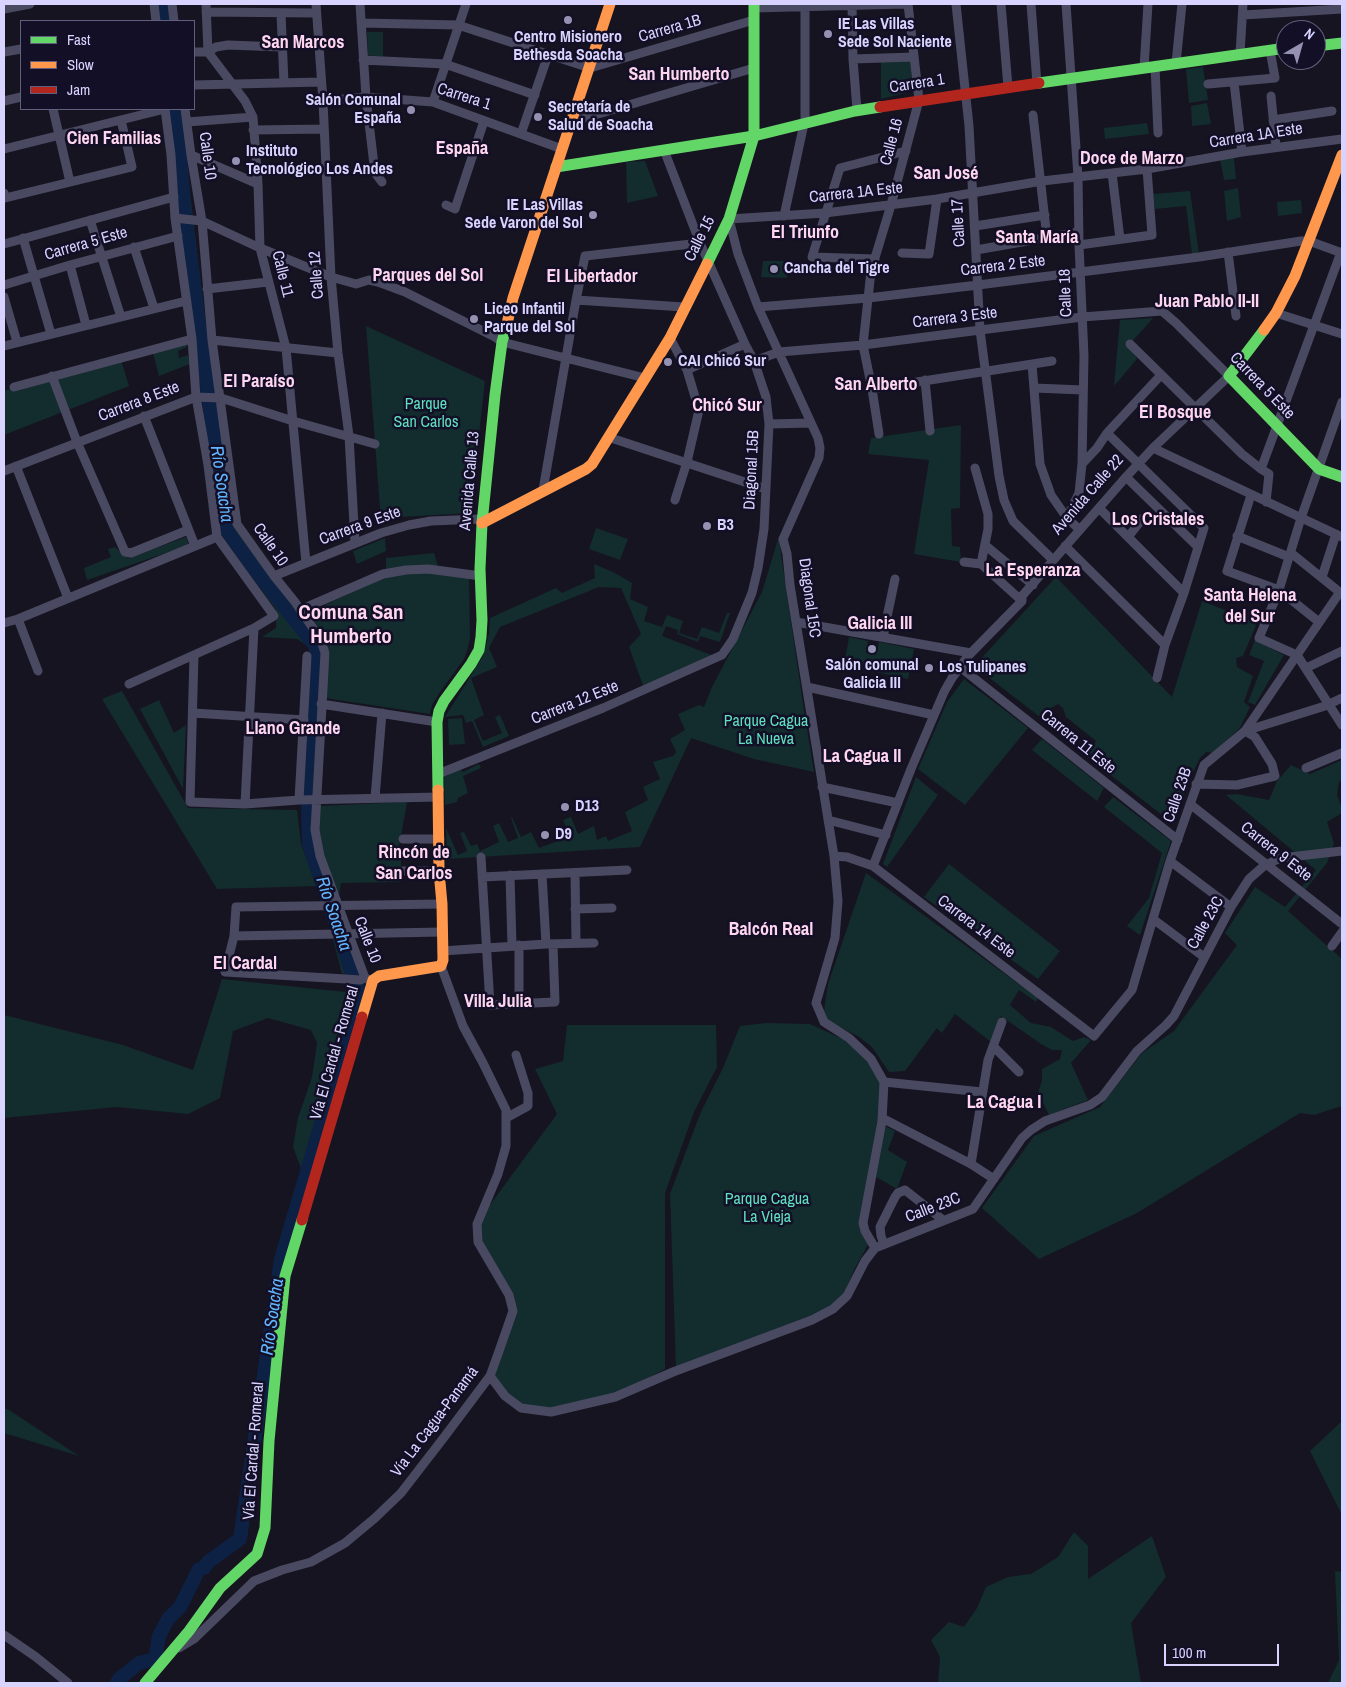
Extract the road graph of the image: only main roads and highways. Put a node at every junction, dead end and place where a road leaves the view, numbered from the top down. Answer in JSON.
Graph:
{"nodes":[{"id":1,"x":610,"y":4,"type":"edge"},
{"id":2,"x":754,"y":6,"type":"edge"},
{"id":3,"x":1342,"y":41,"type":"edge"},
{"id":4,"x":1326,"y":44,"type":"edge"},
{"id":5,"x":1276,"y":49,"type":"edge"},
{"id":6,"x":754,"y":136,"type":"junction"},
{"id":7,"x":1342,"y":155,"type":"edge"},
{"id":8,"x":556,"y":167,"type":"junction"},
{"id":9,"x":1339,"y":174,"type":"edge"},
{"id":10,"x":1229,"y":376,"type":"joint"},
{"id":11,"x":1342,"y":477,"type":"edge"},
{"id":12,"x":482,"y":523,"type":"junction"},
{"id":13,"x":366,"y":979,"type":"joint"},
{"id":14,"x":145,"y":1683,"type":"edge"}],
"edges":[{"from":1,"to":8,"type":"main road","name":"Avenida Calle 13"},
{"from":2,"to":6,"type":"main road","name":"Calle 15"},
{"from":3,"to":4,"type":"main road"},
{"from":5,"to":6,"type":"main road","name":"Carrera 1"},
{"from":6,"to":8,"type":"main road","name":"Carrera 1"},
{"from":6,"to":12,"type":"main road","name":"Calle 15"},
{"from":7,"to":9,"type":"main road","name":"Avenida Calle 22"},
{"from":8,"to":12,"type":"main road","name":"Avenida Calle 13"},
{"from":9,"to":10,"type":"main road","name":"Avenida Calle 22"},
{"from":10,"to":11,"type":"main road","name":"Carrera 5 Este"},
{"from":12,"to":13,"type":"main road","name":"Avenida Calle 13"},
{"from":13,"to":14,"type":"main road","name":"Vía El Cardal - Romeral"}]}
